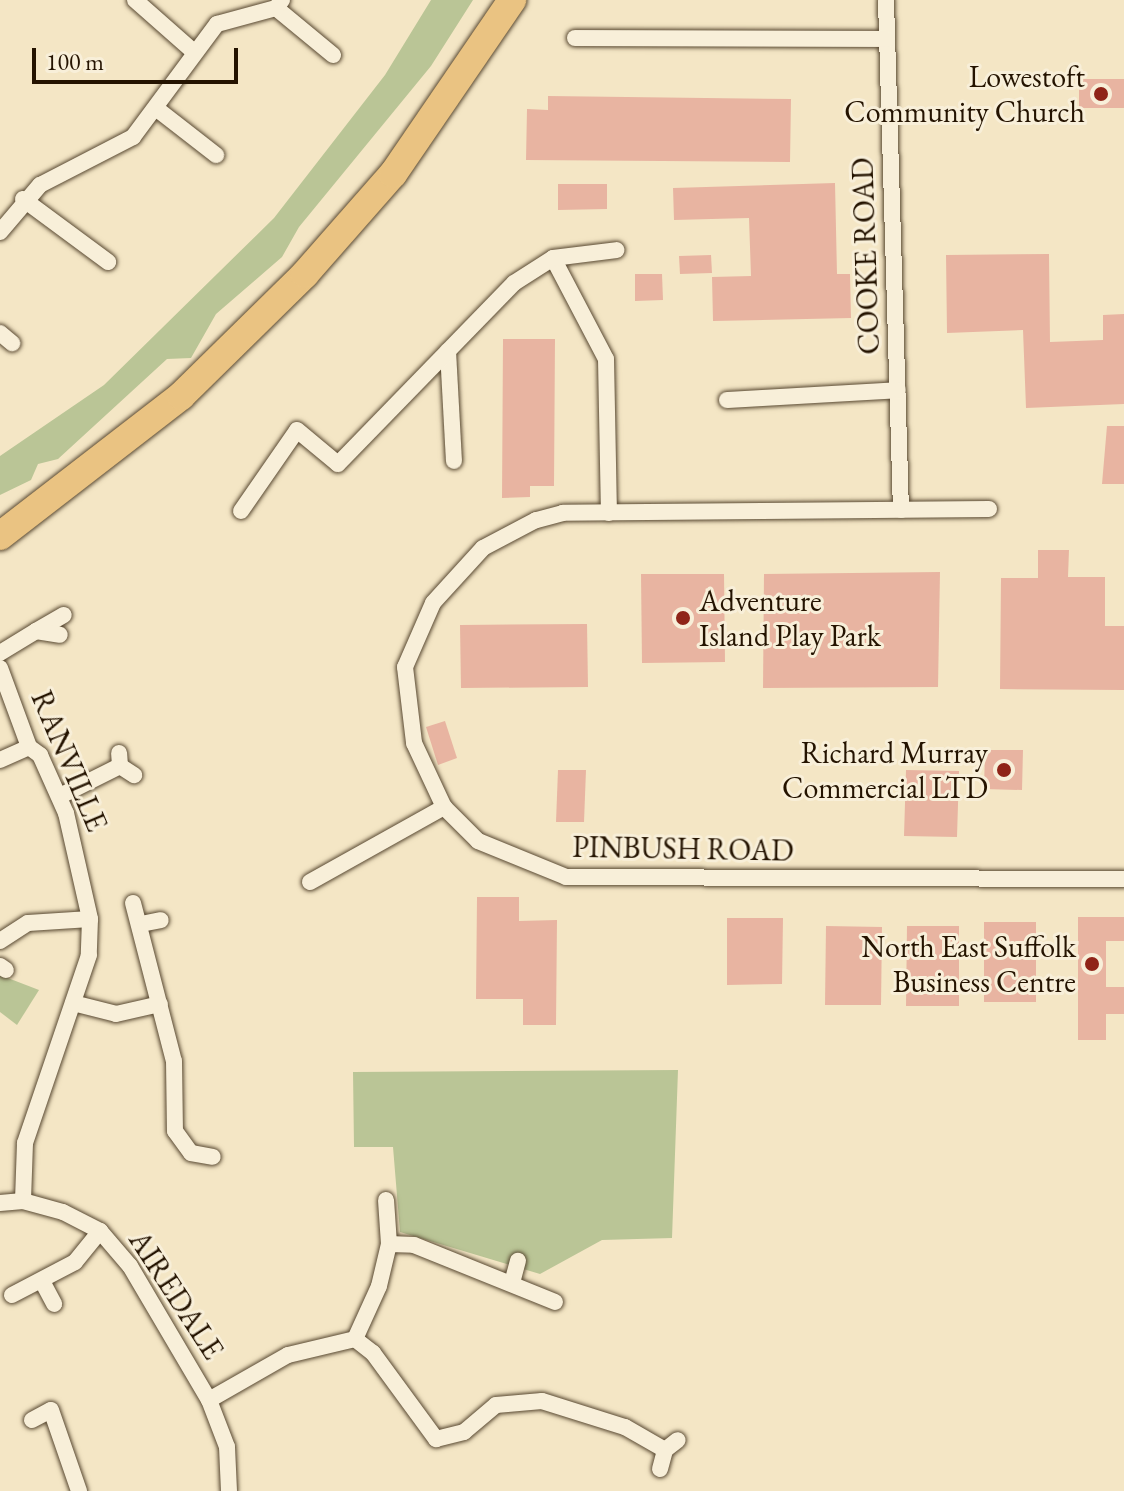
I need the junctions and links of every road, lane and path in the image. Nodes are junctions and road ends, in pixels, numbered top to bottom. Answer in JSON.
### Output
{"nodes":[{"id":1,"x":135,"y":0,"type":"edge"},
{"id":2,"x":512,"y":0,"type":"edge"},
{"id":3,"x":886,"y":0,"type":"edge"},
{"id":4,"x":279,"y":4,"type":"edge"},
{"id":5,"x":575,"y":38,"type":"dead end"},
{"id":6,"x":887,"y":39,"type":"junction"},
{"id":7,"x":194,"y":52,"type":"junction"},
{"id":8,"x":333,"y":55,"type":"dead end"},
{"id":9,"x":157,"y":109,"type":"junction"},
{"id":10,"x":216,"y":155,"type":"dead end"},
{"id":11,"x":23,"y":199,"type":"junction"},
{"id":12,"x":0,"y":232,"type":"edge"},
{"id":13,"x":617,"y":250,"type":"dead end"},
{"id":14,"x":553,"y":258,"type":"junction"},
{"id":15,"x":98,"y":277,"type":"dead end"},
{"id":16,"x":448,"y":351,"type":"junction"},
{"id":17,"x":898,"y":390,"type":"junction"},
{"id":18,"x":727,"y":400,"type":"dead end"},
{"id":19,"x":454,"y":461,"type":"dead end"},
{"id":20,"x":989,"y":509,"type":"dead end"},
{"id":21,"x":901,"y":510,"type":"junction"},
{"id":22,"x":241,"y":511,"type":"dead end"},
{"id":23,"x":609,"y":513,"type":"junction"},
{"id":24,"x":0,"y":536,"type":"edge"},
{"id":25,"x":64,"y":615,"type":"dead end"},
{"id":26,"x":36,"y":631,"type":"junction"},
{"id":27,"x":60,"y":635,"type":"dead end"},
{"id":28,"x":0,"y":653,"type":"edge"},
{"id":29,"x":0,"y":668,"type":"edge"},
{"id":30,"x":29,"y":747,"type":"junction"},
{"id":31,"x":0,"y":760,"type":"edge"},
{"id":32,"x":124,"y":765,"type":"dead end"},
{"id":33,"x":60,"y":796,"type":"junction"},
{"id":34,"x":444,"y":807,"type":"junction"},
{"id":35,"x":1124,"y":879,"type":"edge"},
{"id":36,"x":310,"y":882,"type":"dead end"},
{"id":37,"x":133,"y":903,"type":"dead end"},
{"id":38,"x":90,"y":919,"type":"junction"},
{"id":39,"x":161,"y":920,"type":"dead end"},
{"id":40,"x":141,"y":924,"type":"junction"},
{"id":41,"x":0,"y":941,"type":"edge"},
{"id":42,"x":73,"y":1003,"type":"junction"},
{"id":43,"x":160,"y":1004,"type":"junction"},
{"id":44,"x":213,"y":1157,"type":"dead end"},
{"id":45,"x":386,"y":1200,"type":"dead end"},
{"id":46,"x":23,"y":1201,"type":"junction"},
{"id":47,"x":0,"y":1203,"type":"edge"},
{"id":48,"x":100,"y":1231,"type":"junction"},
{"id":49,"x":389,"y":1244,"type":"junction"},
{"id":50,"x":518,"y":1261,"type":"dead end"},
{"id":51,"x":42,"y":1281,"type":"junction"},
{"id":52,"x":512,"y":1283,"type":"junction"},
{"id":53,"x":12,"y":1295,"type":"dead end"},
{"id":54,"x":555,"y":1302,"type":"dead end"},
{"id":55,"x":54,"y":1304,"type":"dead end"},
{"id":56,"x":355,"y":1339,"type":"junction"},
{"id":57,"x":209,"y":1400,"type":"junction"},
{"id":58,"x":32,"y":1420,"type":"dead end"},
{"id":59,"x":660,"y":1469,"type":"dead end"},
{"id":60,"x":79,"y":1491,"type":"edge"},
{"id":61,"x":229,"y":1491,"type":"edge"}],
"edges":[{"from":1,"to":7,"type":"street"},
{"from":2,"to":24,"type":"highway"},
{"from":3,"to":6,"type":"street","name":"COOKE ROAD"},
{"from":4,"to":7,"type":"street"},
{"from":4,"to":8,"type":"street"},
{"from":5,"to":6,"type":"street"},
{"from":6,"to":17,"type":"street","name":"COOKE ROAD"},
{"from":7,"to":9,"type":"street"},
{"from":9,"to":10,"type":"street"},
{"from":9,"to":11,"type":"street"},
{"from":11,"to":12,"type":"street"},
{"from":11,"to":15,"type":"street"},
{"from":13,"to":14,"type":"street"},
{"from":14,"to":16,"type":"street"},
{"from":14,"to":23,"type":"street"},
{"from":16,"to":19,"type":"street"},
{"from":16,"to":22,"type":"street"},
{"from":17,"to":18,"type":"street"},
{"from":17,"to":21,"type":"street","name":"COOKE ROAD"},
{"from":20,"to":21,"type":"street","name":"PINBUSH ROAD"},
{"from":21,"to":23,"type":"street","name":"PINBUSH ROAD"},
{"from":23,"to":34,"type":"street","name":"PINBUSH ROAD"},
{"from":25,"to":26,"type":"street"},
{"from":26,"to":27,"type":"street"},
{"from":26,"to":28,"type":"street"},
{"from":29,"to":30,"type":"street","name":"RANVILLE"},
{"from":30,"to":31,"type":"street"},
{"from":30,"to":33,"type":"street","name":"RANVILLE"},
{"from":32,"to":33,"type":"street"},
{"from":33,"to":38,"type":"street","name":"RANVILLE"},
{"from":34,"to":35,"type":"street","name":"PINBUSH ROAD"},
{"from":34,"to":36,"type":"street"},
{"from":37,"to":40,"type":"street"},
{"from":38,"to":41,"type":"street"},
{"from":38,"to":42,"type":"street","name":"RANVILLE"},
{"from":39,"to":40,"type":"street"},
{"from":40,"to":43,"type":"street"},
{"from":42,"to":43,"type":"street"},
{"from":42,"to":46,"type":"street","name":"RANVILLE"},
{"from":43,"to":44,"type":"street"},
{"from":45,"to":49,"type":"street"},
{"from":46,"to":47,"type":"street","name":"AIREDALE"},
{"from":46,"to":48,"type":"street","name":"AIREDALE"},
{"from":48,"to":51,"type":"street"},
{"from":48,"to":57,"type":"street","name":"AIREDALE"},
{"from":49,"to":52,"type":"street"},
{"from":49,"to":56,"type":"street"},
{"from":50,"to":52,"type":"street"},
{"from":51,"to":53,"type":"street"},
{"from":51,"to":55,"type":"street"},
{"from":52,"to":54,"type":"street"},
{"from":56,"to":57,"type":"street"},
{"from":56,"to":59,"type":"street"},
{"from":57,"to":61,"type":"street","name":"AIREDALE"},
{"from":58,"to":60,"type":"street"}]}
